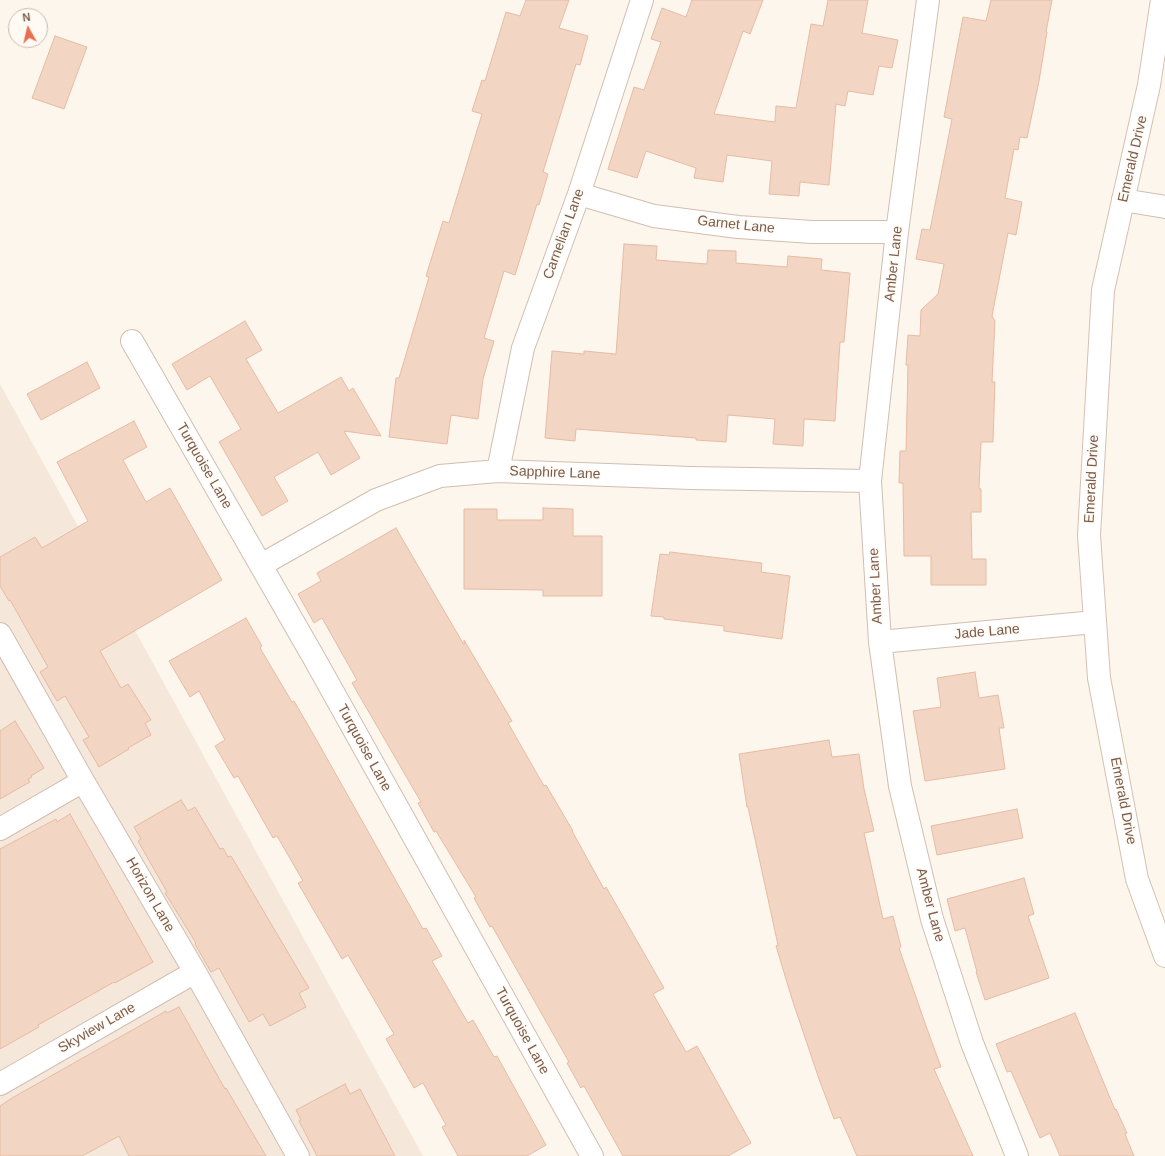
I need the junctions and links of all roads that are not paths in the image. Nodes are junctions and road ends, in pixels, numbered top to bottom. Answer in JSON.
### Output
{"nodes":[{"id":1,"x":642,"y":0,"type":"edge"},
{"id":2,"x":928,"y":0,"type":"edge"},
{"id":3,"x":1162,"y":0,"type":"edge"},
{"id":4,"x":579,"y":194,"type":"junction"},
{"id":5,"x":1123,"y":200,"type":"junction"},
{"id":6,"x":1165,"y":207,"type":"edge"},
{"id":7,"x":897,"y":232,"type":"junction"},
{"id":8,"x":132,"y":342,"type":"dead end"},
{"id":9,"x":498,"y":471,"type":"junction"},
{"id":10,"x":870,"y":481,"type":"junction"},
{"id":11,"x":261,"y":565,"type":"junction"},
{"id":12,"x":1095,"y":622,"type":"junction"},
{"id":13,"x":0,"y":634,"type":"edge"},
{"id":14,"x":880,"y":642,"type":"junction"},
{"id":15,"x":83,"y":781,"type":"junction"},
{"id":16,"x":0,"y":829,"type":"edge"},
{"id":17,"x":1165,"y":956,"type":"edge"},
{"id":18,"x":195,"y":972,"type":"junction"},
{"id":19,"x":0,"y":1084,"type":"edge"},
{"id":20,"x":298,"y":1156,"type":"edge"},
{"id":21,"x":592,"y":1156,"type":"edge"},
{"id":22,"x":1017,"y":1156,"type":"edge"}],
"edges":[{"from":1,"to":4,"type":"street","name":"Carnelian Lane"},
{"from":2,"to":7,"type":"street","name":"Amber Lane"},
{"from":3,"to":5,"type":"street","name":"Emerald Drive"},
{"from":4,"to":7,"type":"street","name":"Garnet Lane"},
{"from":4,"to":9,"type":"street","name":"Carnelian Lane"},
{"from":5,"to":6,"type":"street"},
{"from":5,"to":12,"type":"street","name":"Emerald Drive"},
{"from":7,"to":10,"type":"street","name":"Amber Lane"},
{"from":8,"to":11,"type":"street","name":"Turquoise Lane"},
{"from":9,"to":10,"type":"street","name":"Sapphire Lane"},
{"from":9,"to":11,"type":"street","name":"Sapphire Lane"},
{"from":10,"to":14,"type":"street","name":"Amber Lane"},
{"from":11,"to":21,"type":"street","name":"Turquoise Lane"},
{"from":12,"to":14,"type":"street","name":"Jade Lane"},
{"from":12,"to":17,"type":"street","name":"Emerald Drive"},
{"from":13,"to":15,"type":"street","name":"Horizon Lane"},
{"from":14,"to":22,"type":"street","name":"Amber Lane"},
{"from":15,"to":16,"type":"street"},
{"from":15,"to":18,"type":"street","name":"Horizon Lane"},
{"from":18,"to":19,"type":"street","name":"Skyview Lane"},
{"from":18,"to":20,"type":"street","name":"Horizon Lane"}]}
